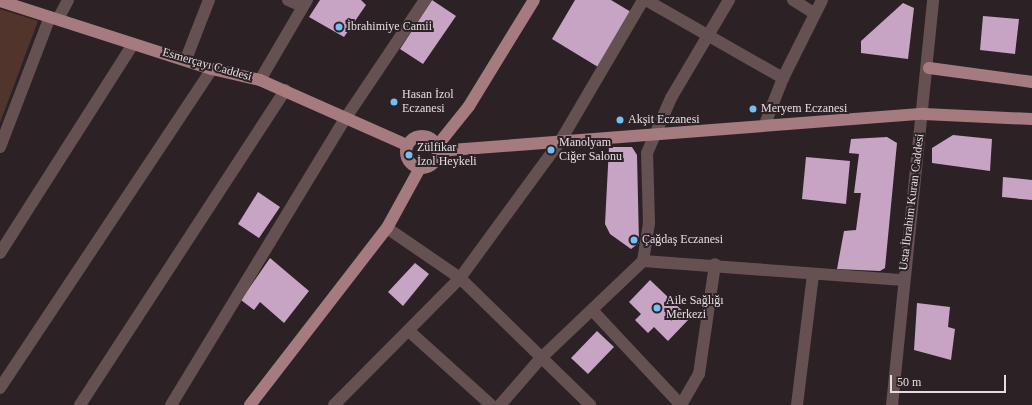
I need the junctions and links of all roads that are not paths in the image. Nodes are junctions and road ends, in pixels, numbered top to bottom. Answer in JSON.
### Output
{"nodes":[{"id":1,"x":68,"y":0,"type":"edge"},
{"id":2,"x":209,"y":0,"type":"edge"},
{"id":3,"x":288,"y":0,"type":"edge"},
{"id":4,"x":425,"y":0,"type":"edge"},
{"id":5,"x":534,"y":0,"type":"edge"},
{"id":6,"x":643,"y":0,"type":"edge"},
{"id":7,"x":646,"y":0,"type":"edge"},
{"id":8,"x":730,"y":0,"type":"edge"},
{"id":9,"x":792,"y":0,"type":"edge"},
{"id":10,"x":822,"y":0,"type":"edge"},
{"id":11,"x":933,"y":0,"type":"edge"},
{"id":12,"x":0,"y":1,"type":"edge"},
{"id":13,"x":15,"y":3,"type":"edge"},
{"id":14,"x":305,"y":3,"type":"edge"},
{"id":15,"x":814,"y":13,"type":"junction"},
{"id":16,"x":54,"y":18,"type":"junction"},
{"id":17,"x":708,"y":33,"type":"junction"},
{"id":18,"x":133,"y":44,"type":"junction"},
{"id":19,"x":186,"y":59,"type":"junction"},
{"id":20,"x":929,"y":68,"type":"junction"},
{"id":21,"x":212,"y":69,"type":"junction"},
{"id":22,"x":783,"y":78,"type":"junction"},
{"id":23,"x":260,"y":80,"type":"junction"},
{"id":24,"x":1032,"y":82,"type":"edge"},
{"id":25,"x":285,"y":90,"type":"junction"},
{"id":26,"x":924,"y":114,"type":"junction"},
{"id":27,"x":347,"y":116,"type":"junction"},
{"id":28,"x":1032,"y":119,"type":"edge"},
{"id":29,"x":765,"y":124,"type":"junction"},
{"id":30,"x":654,"y":132,"type":"junction"},
{"id":31,"x":561,"y":140,"type":"junction"},
{"id":32,"x":407,"y":145,"type":"junction"},
{"id":33,"x":0,"y":147,"type":"edge"},
{"id":34,"x":437,"y":149,"type":"junction"},
{"id":35,"x":420,"y":168,"type":"junction"},
{"id":36,"x":387,"y":228,"type":"junction"},
{"id":37,"x":0,"y":253,"type":"edge"},
{"id":38,"x":643,"y":261,"type":"junction"},
{"id":39,"x":715,"y":264,"type":"junction"},
{"id":40,"x":813,"y":274,"type":"junction"},
{"id":41,"x":460,"y":278,"type":"junction"},
{"id":42,"x":903,"y":280,"type":"junction"},
{"id":43,"x":592,"y":310,"type":"junction"},
{"id":44,"x":410,"y":332,"type":"junction"},
{"id":45,"x":540,"y":359,"type":"junction"},
{"id":46,"x":0,"y":388,"type":"edge"},
{"id":47,"x":80,"y":405,"type":"edge"},
{"id":48,"x":171,"y":405,"type":"edge"},
{"id":49,"x":250,"y":405,"type":"edge"},
{"id":50,"x":334,"y":405,"type":"edge"},
{"id":51,"x":491,"y":405,"type":"edge"},
{"id":52,"x":500,"y":405,"type":"edge"},
{"id":53,"x":590,"y":405,"type":"edge"},
{"id":54,"x":681,"y":405,"type":"edge"},
{"id":55,"x":798,"y":405,"type":"edge"},
{"id":56,"x":892,"y":405,"type":"edge"}],
"edges":[{"from":1,"to":16,"type":"street"},
{"from":2,"to":19,"type":"street"},
{"from":3,"to":14,"type":"street"},
{"from":4,"to":27,"type":"street"},
{"from":5,"to":34,"type":"main road"},
{"from":6,"to":31,"type":"street"},
{"from":7,"to":17,"type":"street"},
{"from":8,"to":17,"type":"street"},
{"from":9,"to":15,"type":"street"},
{"from":10,"to":15,"type":"street"},
{"from":11,"to":20,"type":"street","name":"Usta İbrahim Kuran Caddesi"},
{"from":12,"to":13,"type":"main road","name":"Esmerçayı Caddesi"},
{"from":13,"to":16,"type":"main road","name":"Esmerçayı Caddesi"},
{"from":14,"to":23,"type":"street"},
{"from":15,"to":22,"type":"street"},
{"from":16,"to":18,"type":"main road","name":"Esmerçayı Caddesi"},
{"from":16,"to":33,"type":"street"},
{"from":17,"to":22,"type":"street"},
{"from":17,"to":30,"type":"street"},
{"from":18,"to":19,"type":"main road","name":"Esmerçayı Caddesi"},
{"from":18,"to":37,"type":"street"},
{"from":19,"to":21,"type":"main road","name":"Esmerçayı Caddesi"},
{"from":20,"to":24,"type":"main road"},
{"from":20,"to":26,"type":"street","name":"Usta İbrahim Kuran Caddesi"},
{"from":21,"to":23,"type":"main road","name":"Esmerçayı Caddesi"},
{"from":21,"to":46,"type":"street"},
{"from":22,"to":29,"type":"street"},
{"from":23,"to":25,"type":"main road","name":"Esmerçayı Caddesi"},
{"from":25,"to":27,"type":"main road","name":"Esmerçayı Caddesi"},
{"from":25,"to":47,"type":"street"},
{"from":26,"to":28,"type":"main road"},
{"from":26,"to":29,"type":"main road"},
{"from":26,"to":42,"type":"street","name":"Usta İbrahim Kuran Caddesi"},
{"from":27,"to":32,"type":"main road","name":"Esmerçayı Caddesi"},
{"from":27,"to":48,"type":"street"},
{"from":29,"to":30,"type":"main road"},
{"from":30,"to":31,"type":"main road"},
{"from":30,"to":38,"type":"street"},
{"from":31,"to":34,"type":"main road"},
{"from":31,"to":41,"type":"street"},
{"from":32,"to":34,"type":"main road"},
{"from":32,"to":35,"type":"main road"},
{"from":34,"to":35,"type":"main road"},
{"from":35,"to":36,"type":"main road"},
{"from":36,"to":41,"type":"street"},
{"from":36,"to":49,"type":"main road"},
{"from":38,"to":39,"type":"street"},
{"from":38,"to":43,"type":"street"},
{"from":39,"to":40,"type":"street"},
{"from":39,"to":54,"type":"street"},
{"from":40,"to":42,"type":"street"},
{"from":40,"to":55,"type":"street"},
{"from":41,"to":44,"type":"street"},
{"from":41,"to":45,"type":"street"},
{"from":42,"to":56,"type":"street","name":"Usta İbrahim Kuran Caddesi"},
{"from":43,"to":45,"type":"street"},
{"from":43,"to":54,"type":"street"},
{"from":44,"to":50,"type":"street"},
{"from":44,"to":51,"type":"street"},
{"from":45,"to":52,"type":"street"},
{"from":45,"to":53,"type":"street"}]}
